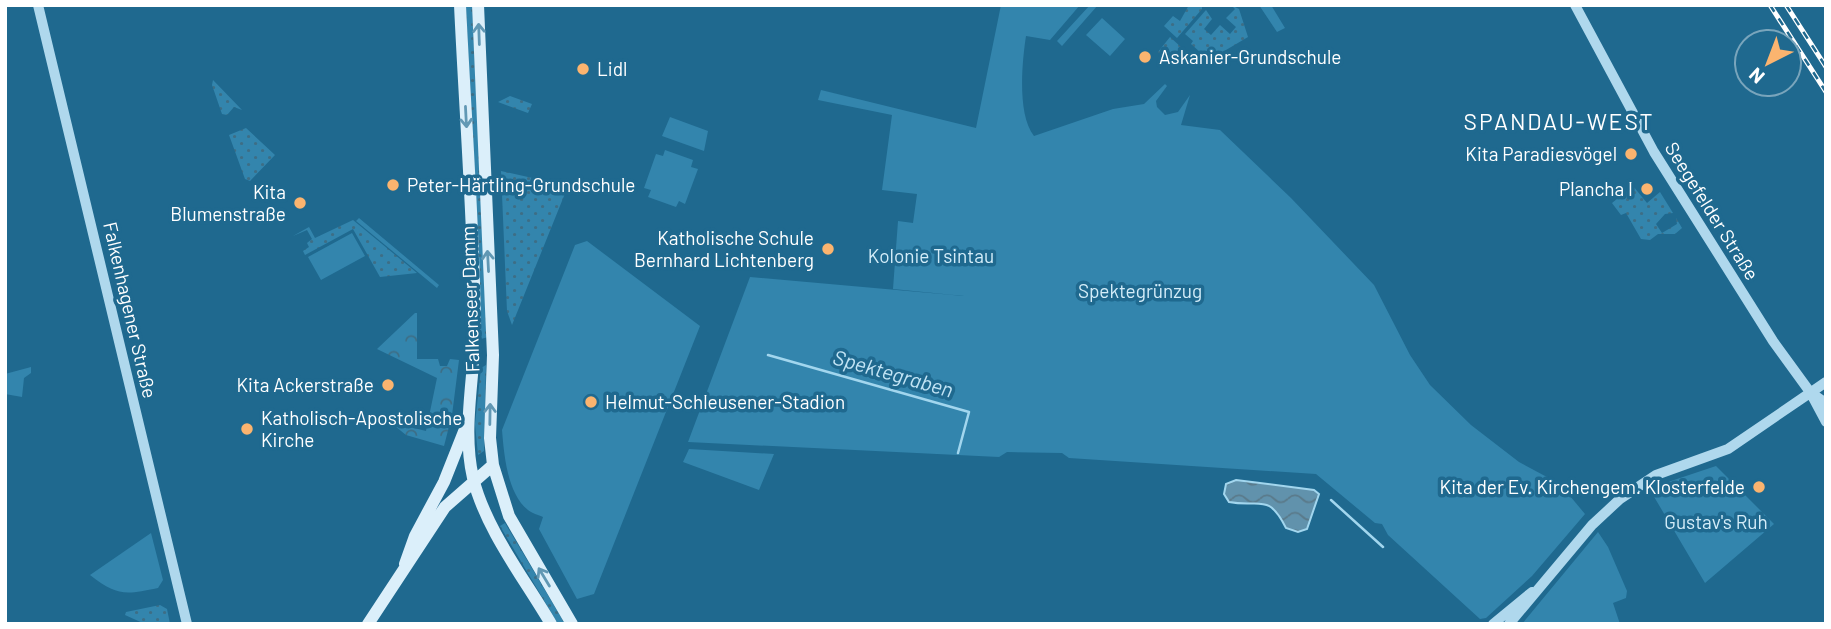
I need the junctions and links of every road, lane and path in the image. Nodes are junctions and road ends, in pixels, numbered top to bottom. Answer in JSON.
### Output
{"nodes":[{"id":1,"x":38,"y":5,"type":"edge"},
{"id":2,"x":460,"y":5,"type":"edge"},
{"id":3,"x":478,"y":5,"type":"edge"},
{"id":4,"x":1574,"y":5,"type":"edge"},
{"id":5,"x":492,"y":355,"type":"junction"},
{"id":6,"x":475,"y":357,"type":"junction"},
{"id":7,"x":1826,"y":382,"type":"edge"},
{"id":8,"x":1810,"y":392,"type":"junction"},
{"id":9,"x":1826,"y":403,"type":"edge"},
{"id":10,"x":1826,"y":422,"type":"edge"},
{"id":11,"x":467,"y":424,"type":"junction"},
{"id":12,"x":471,"y":465,"type":"junction"},
{"id":13,"x":493,"y":465,"type":"junction"},
{"id":14,"x":474,"y":481,"type":"junction"},
{"id":15,"x":444,"y":482,"type":"junction"},
{"id":16,"x":502,"y":499,"type":"junction"},
{"id":17,"x":483,"y":506,"type":"junction"},
{"id":18,"x":403,"y":571,"type":"junction"},
{"id":19,"x":1539,"y":586,"type":"junction"},
{"id":20,"x":187,"y":624,"type":"edge"},
{"id":21,"x":368,"y":624,"type":"edge"},
{"id":22,"x":551,"y":624,"type":"edge"},
{"id":23,"x":572,"y":624,"type":"edge"},
{"id":24,"x":1493,"y":624,"type":"edge"},
{"id":25,"x":1509,"y":624,"type":"edge"}],
"edges":[{"from":1,"to":20,"type":"street","name":"Falkenhagener Straße"},
{"from":2,"to":6,"type":"main road","name":"Falkenseer Damm","one_way":true},
{"from":5,"to":3,"type":"main road","name":"Falkenseer Damm","one_way":true},
{"from":4,"to":8,"type":"street","name":"Seegefelder Straße"},
{"from":5,"to":6,"type":"main road"},
{"from":13,"to":5,"type":"main road","name":"Falkenseer Damm","one_way":true},
{"from":6,"to":11,"type":"main road","name":"Falkenseer Damm"},
{"from":7,"to":8,"type":"street"},
{"from":8,"to":9,"type":"street","name":"Seegefelder Straße"},
{"from":8,"to":10,"type":"street","name":"Seegefelder Straße"},
{"from":8,"to":19,"type":"street"},
{"from":11,"to":12,"type":"main road"},
{"from":11,"to":15,"type":"main road"},
{"from":12,"to":13,"type":"main road"},
{"from":12,"to":14,"type":"main road"},
{"from":12,"to":15,"type":"main road"},
{"from":13,"to":14,"type":"main road"},
{"from":13,"to":16,"type":"main road","name":"Falkenseer Damm"},
{"from":14,"to":17,"type":"main road"},
{"from":14,"to":18,"type":"main road"},
{"from":15,"to":18,"type":"main road"},
{"from":16,"to":17,"type":"main road"},
{"from":23,"to":16,"type":"main road","name":"Falkenseer Damm","one_way":true},
{"from":17,"to":22,"type":"main road"},
{"from":18,"to":21,"type":"main road"},
{"from":19,"to":24,"type":"street"},
{"from":19,"to":25,"type":"street"}]}
